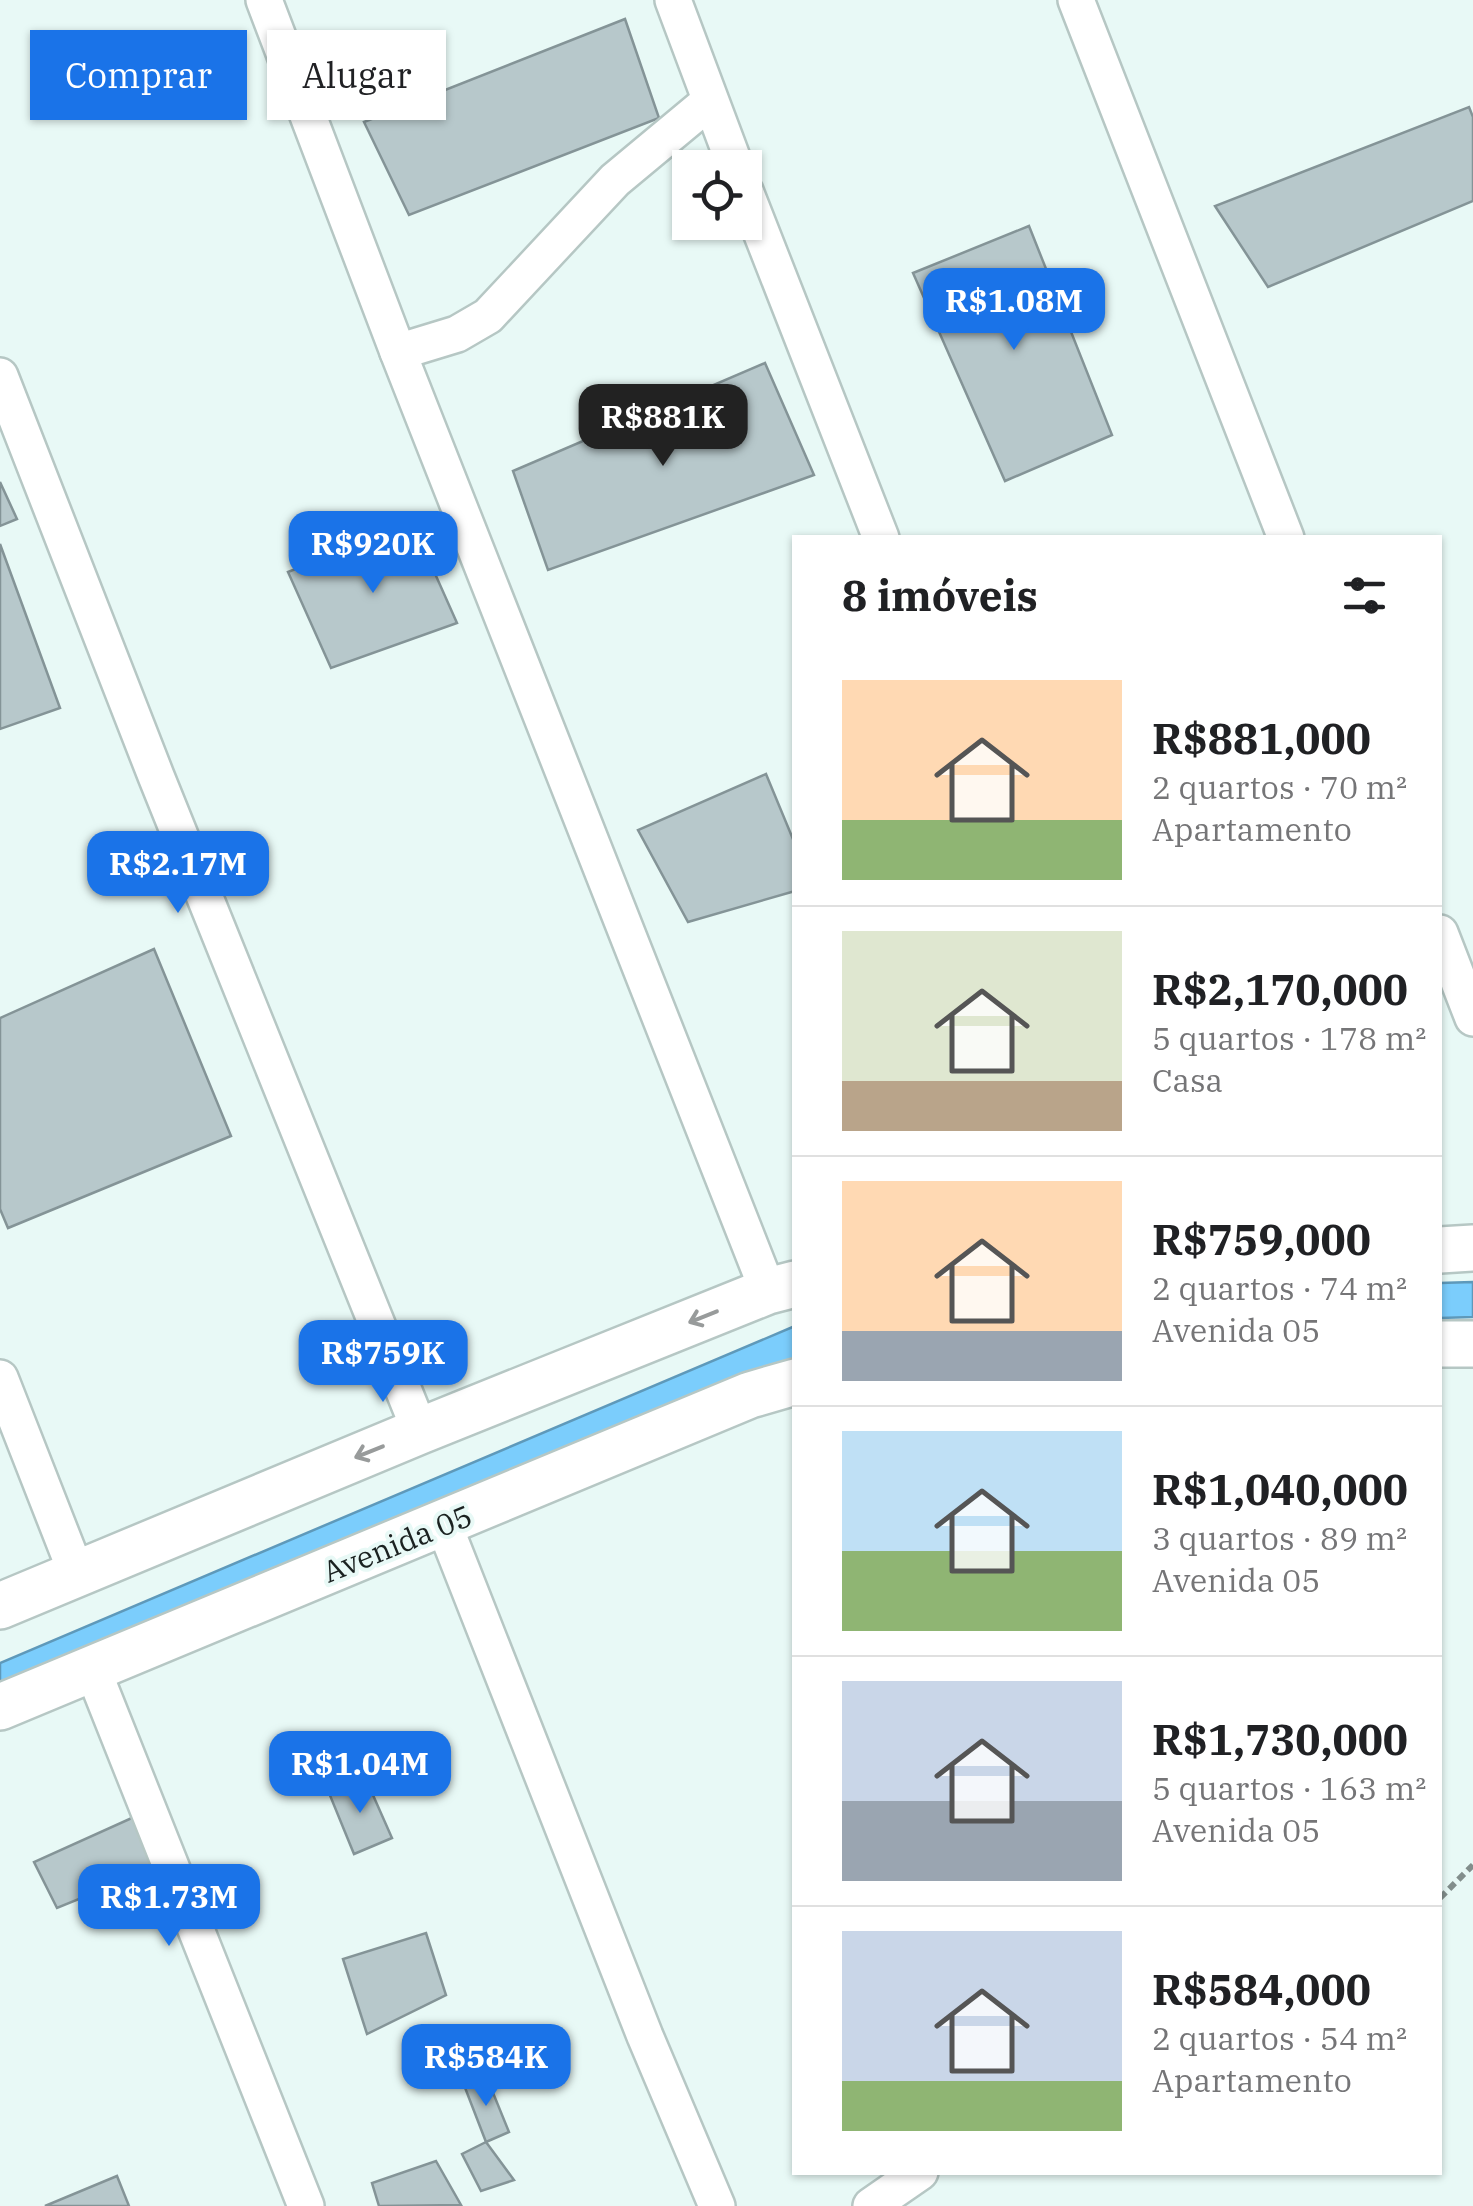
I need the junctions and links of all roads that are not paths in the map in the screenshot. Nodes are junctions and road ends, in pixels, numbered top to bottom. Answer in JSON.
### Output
{"nodes":[{"id":1,"x":264,"y":0,"type":"edge"},
{"id":2,"x":674,"y":0,"type":"edge"},
{"id":3,"x":1076,"y":0,"type":"edge"},
{"id":4,"x":710,"y":101,"type":"junction"},
{"id":5,"x":729,"y":150,"type":"edge"},
{"id":6,"x":762,"y":234,"type":"edge"},
{"id":7,"x":398,"y":352,"type":"junction"},
{"id":8,"x":0,"y":376,"type":"edge"},
{"id":9,"x":880,"y":535,"type":"edge"},
{"id":10,"x":1285,"y":535,"type":"edge"},
{"id":11,"x":1442,"y":938,"type":"edge"},
{"id":12,"x":1473,"y":1018,"type":"edge"},
{"id":13,"x":1473,"y":1248,"type":"edge"},
{"id":14,"x":1442,"y":1250,"type":"edge"},
{"id":15,"x":782,"y":1288,"type":"edge"},
{"id":16,"x":1442,"y":1344,"type":"edge"},
{"id":17,"x":1473,"y":1344,"type":"edge"},
{"id":18,"x":0,"y":1378,"type":"edge"},
{"id":19,"x":792,"y":1383,"type":"edge"},
{"id":20,"x":420,"y":1431,"type":"junction"},
{"id":21,"x":444,"y":1525,"type":"junction"},
{"id":22,"x":76,"y":1572,"type":"junction"},
{"id":23,"x":0,"y":1606,"type":"edge"},
{"id":24,"x":92,"y":1668,"type":"junction"},
{"id":25,"x":0,"y":1707,"type":"edge"},
{"id":26,"x":916,"y":2175,"type":"edge"},
{"id":27,"x":306,"y":2206,"type":"edge"},
{"id":28,"x":717,"y":2206,"type":"edge"},
{"id":29,"x":871,"y":2206,"type":"edge"}],
"edges":[{"from":1,"to":7,"type":"street"},
{"from":2,"to":4,"type":"street"},
{"from":3,"to":10,"type":"street"},
{"from":4,"to":5,"type":"street"},
{"from":4,"to":7,"type":"street"},
{"from":6,"to":9,"type":"street"},
{"from":7,"to":15,"type":"street"},
{"from":8,"to":20,"type":"street"},
{"from":11,"to":12,"type":"street"},
{"from":13,"to":14,"type":"main road"},
{"from":15,"to":20,"type":"main road","one_way":true},
{"from":16,"to":17,"type":"main road"},
{"from":18,"to":22,"type":"street"},
{"from":19,"to":21,"type":"main road","name":"Avenida 05"},
{"from":20,"to":22,"type":"main road","one_way":true},
{"from":21,"to":24,"type":"main road","name":"Avenida 05"},
{"from":21,"to":28,"type":"street"},
{"from":22,"to":23,"type":"main road"},
{"from":24,"to":25,"type":"main road","name":"Avenida 05"},
{"from":24,"to":27,"type":"street"},
{"from":26,"to":29,"type":"street"}]}
